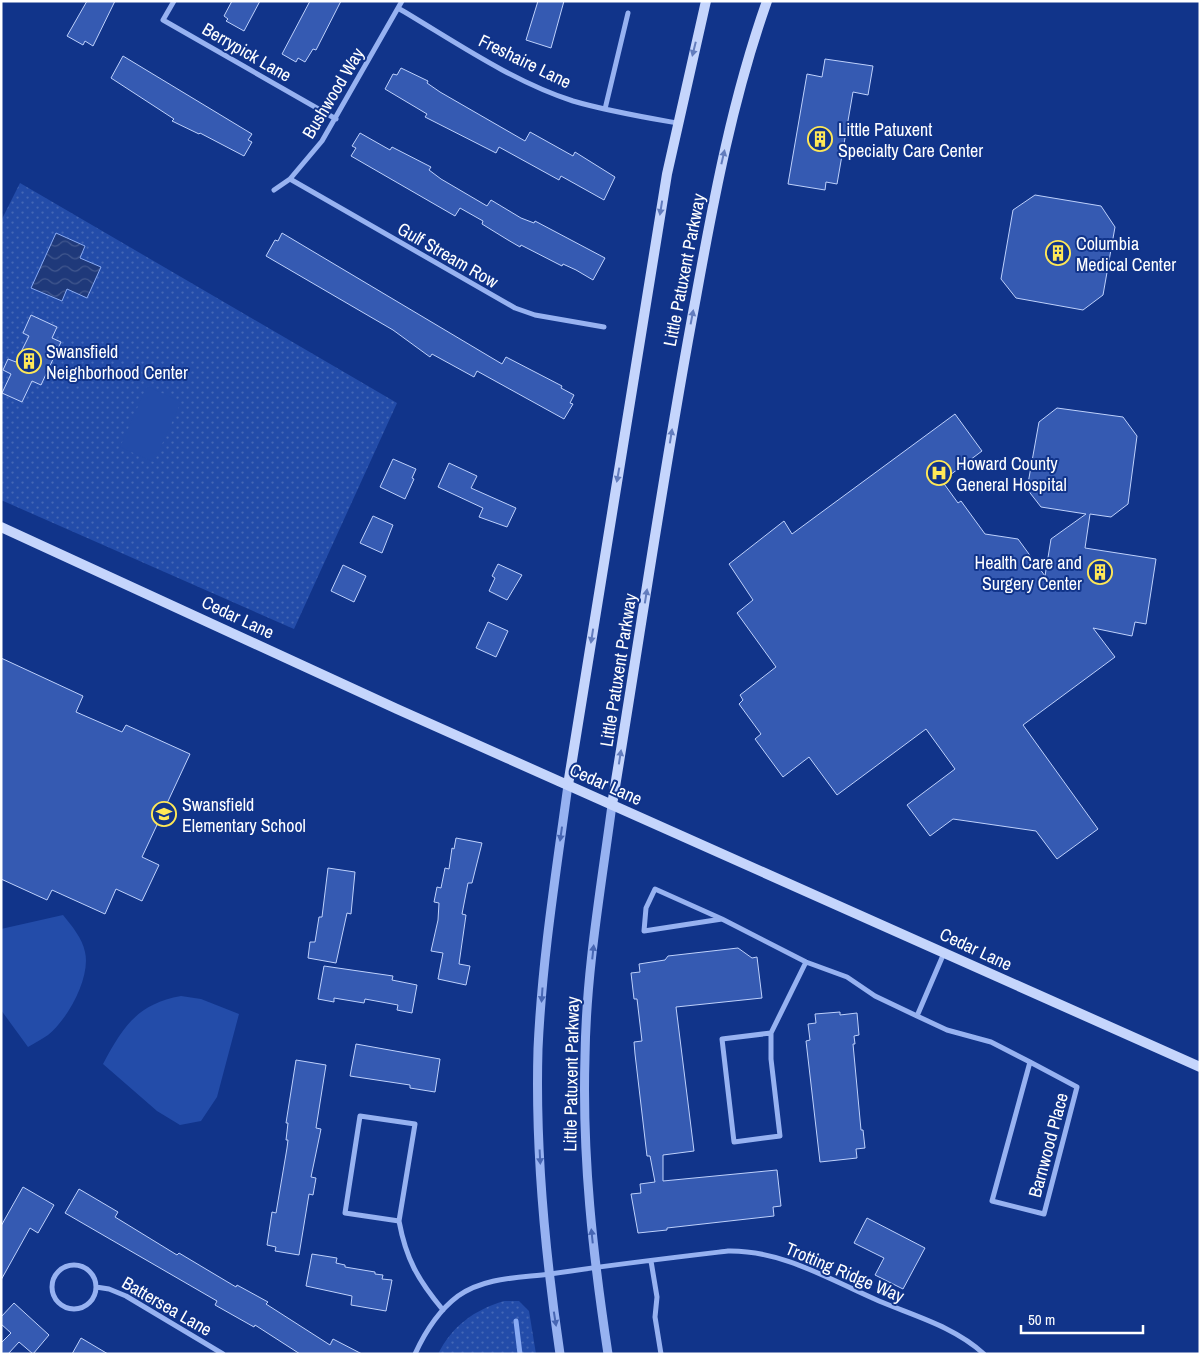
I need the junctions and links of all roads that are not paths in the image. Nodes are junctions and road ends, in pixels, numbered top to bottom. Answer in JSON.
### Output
{"nodes":[{"id":1,"x":174,"y":1,"type":"edge"},
{"id":2,"x":402,"y":1,"type":"edge"},
{"id":3,"x":706,"y":1,"type":"edge"},
{"id":4,"x":767,"y":1,"type":"edge"},
{"id":5,"x":398,"y":8,"type":"junction"},
{"id":6,"x":628,"y":13,"type":"dead end"},
{"id":7,"x":605,"y":109,"type":"junction"},
{"id":8,"x":336,"y":119,"type":"junction"},
{"id":9,"x":677,"y":123,"type":"junction"},
{"id":10,"x":290,"y":179,"type":"junction"},
{"id":11,"x":274,"y":190,"type":"dead end"},
{"id":12,"x":604,"y":327,"type":"dead end"},
{"id":13,"x":1,"y":527,"type":"edge"},
{"id":14,"x":568,"y":786,"type":"junction"},
{"id":15,"x":612,"y":805,"type":"junction"},
{"id":16,"x":722,"y":919,"type":"junction"},
{"id":17,"x":944,"y":952,"type":"junction"},
{"id":18,"x":806,"y":962,"type":"junction"},
{"id":19,"x":917,"y":1016,"type":"junction"},
{"id":20,"x":771,"y":1033,"type":"junction"},
{"id":21,"x":1030,"y":1062,"type":"junction"},
{"id":22,"x":1200,"y":1067,"type":"edge"},
{"id":23,"x":400,"y":1221,"type":"junction"},
{"id":24,"x":651,"y":1261,"type":"junction"},
{"id":25,"x":595,"y":1267,"type":"junction"},
{"id":26,"x":548,"y":1274,"type":"junction"},
{"id":27,"x":96,"y":1287,"type":"junction"},
{"id":28,"x":443,"y":1310,"type":"junction"},
{"id":29,"x":223,"y":1354,"type":"edge"},
{"id":30,"x":415,"y":1354,"type":"edge"},
{"id":31,"x":560,"y":1354,"type":"edge"},
{"id":32,"x":608,"y":1354,"type":"edge"},
{"id":33,"x":661,"y":1354,"type":"edge"},
{"id":34,"x":984,"y":1354,"type":"edge"}],
"edges":[{"from":1,"to":8,"type":"street","name":"Berrypick Lane"},
{"from":2,"to":5,"type":"street","name":"Bushwood Way"},
{"from":3,"to":9,"type":"main road","name":"Little Patuxent Parkway","one_way":true},
{"from":15,"to":4,"type":"main road","name":"Little Patuxent Parkway","one_way":true},
{"from":5,"to":7,"type":"street","name":"Freshaire Lane"},
{"from":5,"to":8,"type":"street","name":"Bushwood Way"},
{"from":6,"to":7,"type":"street"},
{"from":7,"to":9,"type":"street","name":"Freshaire Lane"},
{"from":8,"to":10,"type":"street","name":"Bushwood Way"},
{"from":9,"to":14,"type":"main road","name":"Little Patuxent Parkway","one_way":true},
{"from":10,"to":11,"type":"street","name":"Bushwood Way"},
{"from":10,"to":12,"type":"street","name":"Gulf Stream Row"},
{"from":13,"to":14,"type":"main road","name":"Cedar Lane"},
{"from":14,"to":15,"type":"main road","name":"Cedar Lane"},
{"from":14,"to":26,"type":"street","name":"Little Patuxent Parkway","one_way":true},
{"from":15,"to":17,"type":"main road","name":"Cedar Lane"},
{"from":25,"to":15,"type":"street","name":"Little Patuxent Parkway","one_way":true},
{"from":16,"to":16,"type":"street","name":"Barnwood Place"},
{"from":16,"to":18,"type":"street","name":"Barnwood Place"},
{"from":17,"to":19,"type":"street"},
{"from":17,"to":22,"type":"main road","name":"Cedar Lane"},
{"from":18,"to":19,"type":"street","name":"Barnwood Place"},
{"from":18,"to":20,"type":"street"},
{"from":19,"to":21,"type":"street","name":"Barnwood Place"},
{"from":20,"to":20,"type":"street"},
{"from":21,"to":21,"type":"street","name":"Barnwood Place"},
{"from":23,"to":23,"type":"street"},
{"from":23,"to":28,"type":"street"},
{"from":24,"to":25,"type":"street","name":"Trotting Ridge Way"},
{"from":24,"to":33,"type":"street"},
{"from":24,"to":34,"type":"street","name":"Trotting Ridge Way"},
{"from":25,"to":26,"type":"street","name":"Trotting Ridge Way"},
{"from":25,"to":32,"type":"street","name":"Little Patuxent Parkway"},
{"from":26,"to":28,"type":"street","name":"Trotting Ridge Way"},
{"from":26,"to":31,"type":"street","name":"Little Patuxent Parkway","one_way":true},
{"from":27,"to":27,"type":"street","name":"Battersea Lane"},
{"from":27,"to":29,"type":"street","name":"Battersea Lane"},
{"from":28,"to":30,"type":"street","name":"Trotting Ridge Way"}]}
